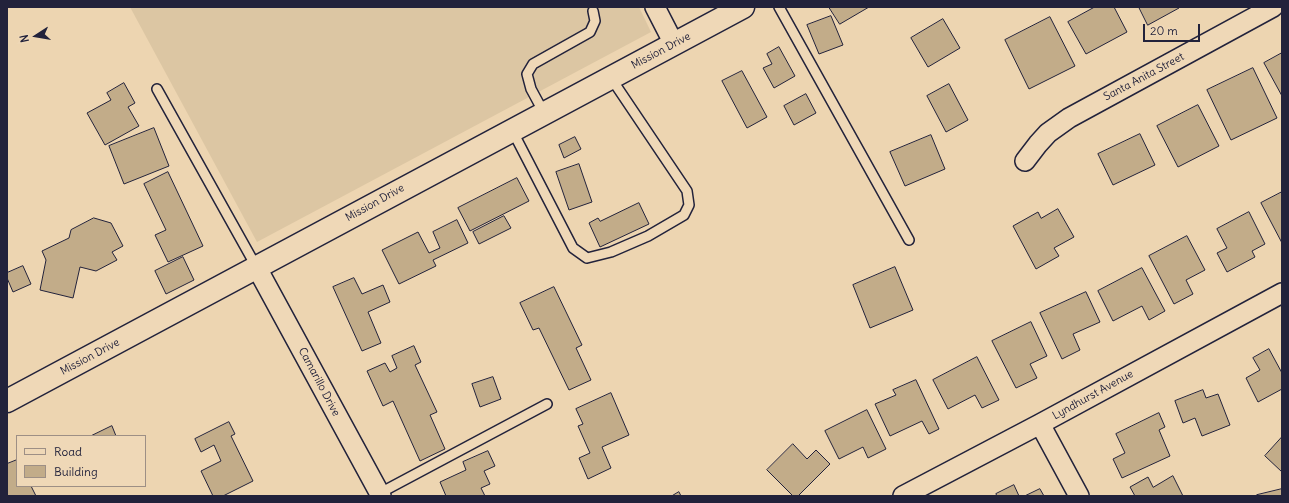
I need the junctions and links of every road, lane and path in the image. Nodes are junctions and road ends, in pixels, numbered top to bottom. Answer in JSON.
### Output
{"nodes":[{"id":1,"x":655,"y":7,"type":"edge"},
{"id":2,"x":743,"y":7,"type":"edge"},
{"id":3,"x":779,"y":7,"type":"edge"},
{"id":4,"x":1273,"y":7,"type":"edge"},
{"id":5,"x":592,"y":10,"type":"dead end"},
{"id":6,"x":674,"y":44,"type":"junction"},
{"id":7,"x":611,"y":78,"type":"junction"},
{"id":8,"x":157,"y":89,"type":"dead end"},
{"id":9,"x":544,"y":113,"type":"junction"},
{"id":10,"x":512,"y":130,"type":"junction"},
{"id":11,"x":1025,"y":161,"type":"dead end"},
{"id":12,"x":909,"y":240,"type":"dead end"},
{"id":13,"x":257,"y":268,"type":"junction"},
{"id":14,"x":1282,"y":293,"type":"edge"},
{"id":15,"x":7,"y":401,"type":"edge"},
{"id":16,"x":547,"y":404,"type":"dead end"},
{"id":17,"x":1040,"y":424,"type":"junction"},
{"id":18,"x":380,"y":494,"type":"edge"},
{"id":19,"x":903,"y":496,"type":"edge"},
{"id":20,"x":1079,"y":496,"type":"edge"}],
"edges":[{"from":1,"to":6,"type":"street"},
{"from":2,"to":6,"type":"street","name":"Mission Drive"},
{"from":3,"to":12,"type":"lane"},
{"from":4,"to":11,"type":"street","name":"Santa Anita Street"},
{"from":5,"to":9,"type":"lane"},
{"from":6,"to":7,"type":"street","name":"Mission Drive"},
{"from":7,"to":9,"type":"street","name":"Mission Drive"},
{"from":7,"to":10,"type":"lane"},
{"from":8,"to":13,"type":"lane"},
{"from":9,"to":10,"type":"street","name":"Mission Drive"},
{"from":10,"to":13,"type":"street","name":"Mission Drive"},
{"from":13,"to":15,"type":"street","name":"Mission Drive"},
{"from":13,"to":18,"type":"street","name":"Camarillo Drive"},
{"from":14,"to":17,"type":"street","name":"Lyndhurst Avenue"},
{"from":16,"to":18,"type":"lane"},
{"from":17,"to":19,"type":"street","name":"Lyndhurst Avenue"},
{"from":17,"to":20,"type":"street"}]}
